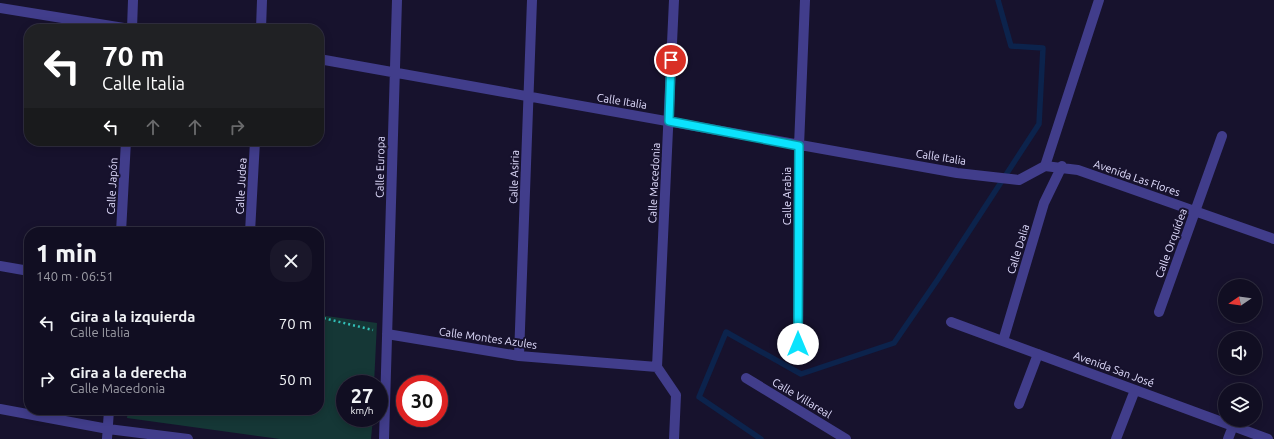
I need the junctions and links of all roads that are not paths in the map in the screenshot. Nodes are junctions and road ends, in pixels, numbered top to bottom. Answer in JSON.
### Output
{"nodes":[{"id":1,"x":133,"y":0,"type":"edge"},
{"id":2,"x":262,"y":0,"type":"edge"},
{"id":3,"x":397,"y":0,"type":"edge"},
{"id":4,"x":532,"y":0,"type":"edge"},
{"id":5,"x":674,"y":0,"type":"edge"},
{"id":6,"x":805,"y":0,"type":"edge"},
{"id":7,"x":1099,"y":0,"type":"edge"},
{"id":8,"x":0,"y":8,"type":"edge"},
{"id":9,"x":100,"y":24,"type":"edge"},
{"id":10,"x":131,"y":24,"type":"edge"},
{"id":11,"x":261,"y":24,"type":"edge"},
{"id":12,"x":324,"y":61,"type":"edge"},
{"id":13,"x":394,"y":71,"type":"junction"},
{"id":14,"x":529,"y":98,"type":"junction"},
{"id":15,"x":669,"y":121,"type":"junction"},
{"id":16,"x":1222,"y":136,"type":"dead end"},
{"id":17,"x":126,"y":146,"type":"edge"},
{"id":18,"x":255,"y":146,"type":"edge"},
{"id":19,"x":799,"y":146,"type":"junction"},
{"id":20,"x":1045,"y":166,"type":"junction"},
{"id":21,"x":1062,"y":166,"type":"junction"},
{"id":22,"x":992,"y":177,"type":"joint"},
{"id":23,"x":1196,"y":210,"type":"junction"},
{"id":24,"x":121,"y":227,"type":"edge"},
{"id":25,"x":250,"y":227,"type":"edge"},
{"id":26,"x":1274,"y":239,"type":"edge"},
{"id":27,"x":0,"y":266,"type":"edge"},
{"id":28,"x":24,"y":270,"type":"edge"},
{"id":29,"x":1159,"y":312,"type":"dead end"},
{"id":30,"x":951,"y":322,"type":"dead end"},
{"id":31,"x":387,"y":334,"type":"junction"},
{"id":32,"x":1003,"y":341,"type":"junction"},
{"id":33,"x":798,"y":344,"type":"dead end"},
{"id":34,"x":1038,"y":354,"type":"junction"},
{"id":35,"x":519,"y":356,"type":"junction"},
{"id":36,"x":657,"y":367,"type":"junction"},
{"id":37,"x":746,"y":378,"type":"dead end"},
{"id":38,"x":1135,"y":390,"type":"junction"},
{"id":39,"x":1019,"y":404,"type":"dead end"},
{"id":40,"x":0,"y":409,"type":"edge"},
{"id":41,"x":24,"y":415,"type":"edge"},
{"id":42,"x":26,"y":415,"type":"edge"},
{"id":43,"x":109,"y":415,"type":"edge"},
{"id":44,"x":1218,"y":420,"type":"edge"},
{"id":45,"x":1233,"y":427,"type":"edge"},
{"id":46,"x":1236,"y":427,"type":"edge"},
{"id":47,"x":107,"y":434,"type":"edge"},
{"id":48,"x":188,"y":439,"type":"edge"},
{"id":49,"x":384,"y":439,"type":"edge"},
{"id":50,"x":674,"y":439,"type":"edge"},
{"id":51,"x":846,"y":439,"type":"edge"},
{"id":52,"x":1116,"y":439,"type":"edge"},
{"id":53,"x":1228,"y":439,"type":"edge"},
{"id":54,"x":1268,"y":439,"type":"edge"}],
"edges":[{"from":1,"to":10,"type":"street"},
{"from":2,"to":11,"type":"street"},
{"from":3,"to":13,"type":"street","name":"Calle Europa"},
{"from":4,"to":14,"type":"street","name":"Calle Asiria"},
{"from":5,"to":15,"type":"street","name":"Calle Macedonia"},
{"from":6,"to":19,"type":"street","name":"Calle Arabia"},
{"from":7,"to":20,"type":"street"},
{"from":8,"to":9,"type":"street"},
{"from":12,"to":13,"type":"street","name":"Calle Italia"},
{"from":13,"to":14,"type":"street","name":"Calle Italia"},
{"from":13,"to":31,"type":"street","name":"Calle Europa"},
{"from":14,"to":15,"type":"street","name":"Calle Italia"},
{"from":14,"to":35,"type":"street","name":"Calle Asiria"},
{"from":15,"to":19,"type":"street","name":"Calle Italia"},
{"from":15,"to":36,"type":"street","name":"Calle Macedonia"},
{"from":16,"to":23,"type":"street","name":"Calle Orquídea"},
{"from":17,"to":24,"type":"street","name":"Calle Japón"},
{"from":18,"to":25,"type":"street","name":"Calle Judea"},
{"from":19,"to":22,"type":"street","name":"Calle Italia"},
{"from":19,"to":33,"type":"street","name":"Calle Arabia"},
{"from":20,"to":21,"type":"street","name":"Avenida Las Flores"},
{"from":20,"to":22,"type":"street","name":"Avenida Las Flores"},
{"from":21,"to":23,"type":"street","name":"Avenida Las Flores"},
{"from":21,"to":32,"type":"street","name":"Calle Dalia"},
{"from":23,"to":26,"type":"street","name":"Avenida Las Flores"},
{"from":23,"to":29,"type":"street","name":"Calle Orquídea"},
{"from":27,"to":28,"type":"street"},
{"from":30,"to":32,"type":"street","name":"Avenida San José"},
{"from":31,"to":35,"type":"street","name":"Calle Montes Azules"},
{"from":31,"to":49,"type":"street","name":"Calle Europa"},
{"from":32,"to":34,"type":"street","name":"Avenida San José"},
{"from":34,"to":38,"type":"street","name":"Avenida San José"},
{"from":34,"to":39,"type":"street"},
{"from":35,"to":36,"type":"street","name":"Calle Montes Azules"},
{"from":36,"to":50,"type":"street"},
{"from":37,"to":51,"type":"street","name":"Calle Villareal"},
{"from":38,"to":44,"type":"street","name":"Avenida San José"},
{"from":38,"to":52,"type":"street"},
{"from":40,"to":41,"type":"street"},
{"from":42,"to":47,"type":"street"},
{"from":43,"to":47,"type":"street"},
{"from":45,"to":53,"type":"street"},
{"from":46,"to":54,"type":"street","name":"Avenida San José"},
{"from":47,"to":48,"type":"street"}]}
